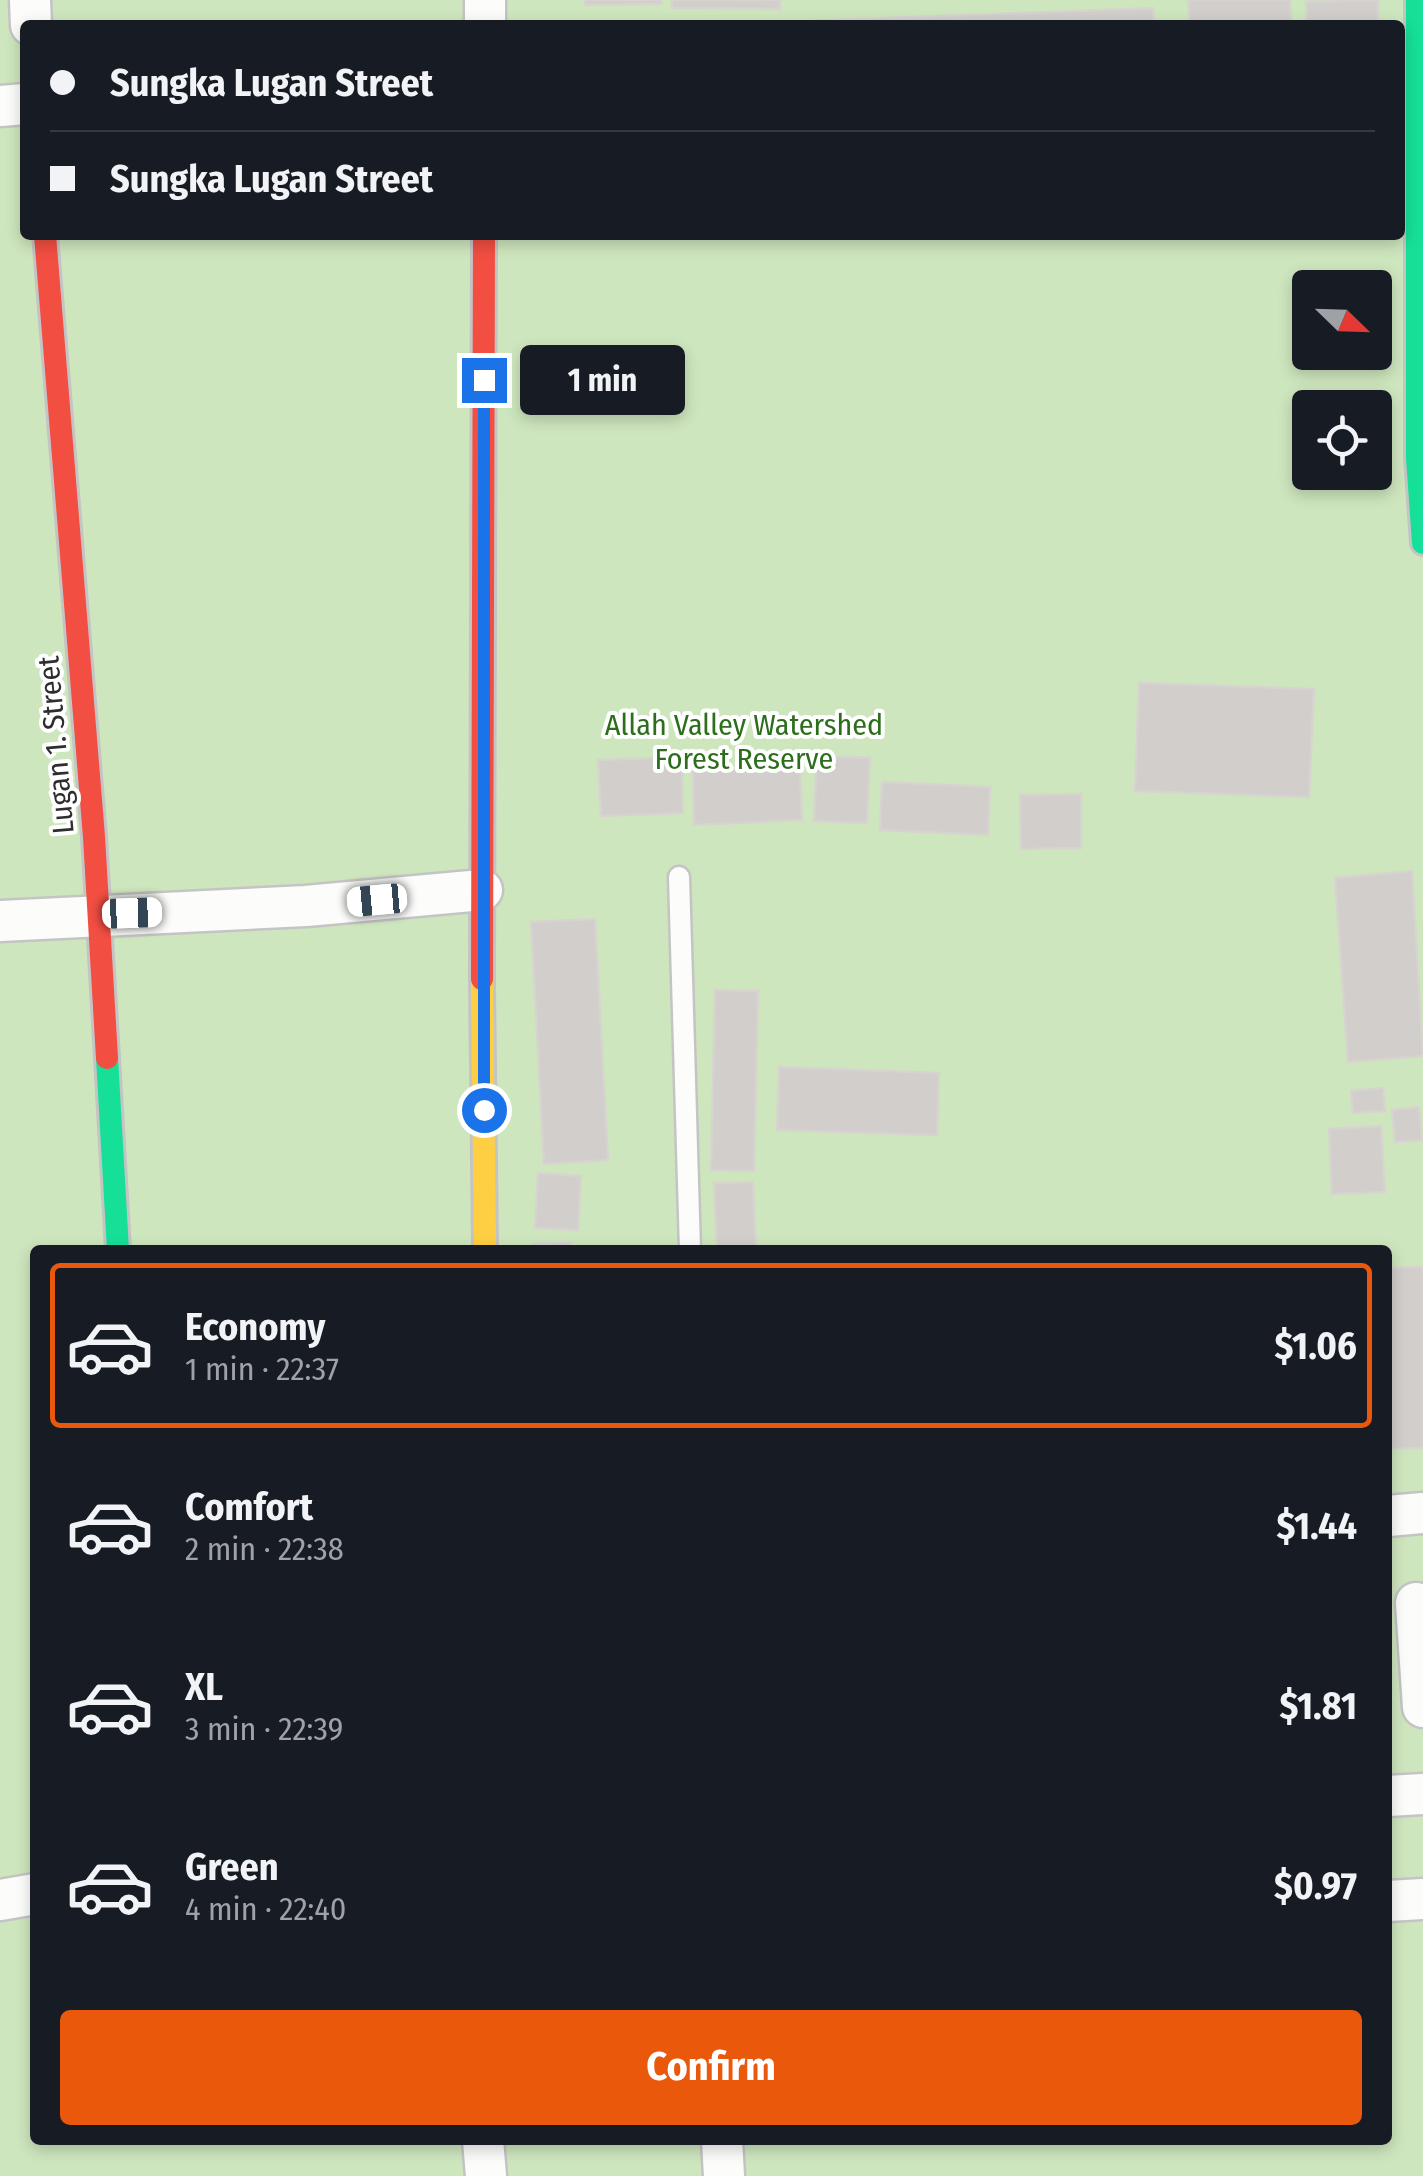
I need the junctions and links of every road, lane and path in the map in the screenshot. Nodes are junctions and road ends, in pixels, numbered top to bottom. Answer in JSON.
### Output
{"nodes":[{"id":1,"x":1417,"y":0,"type":"edge"},
{"id":2,"x":44,"y":240,"type":"edge"},
{"id":3,"x":484,"y":240,"type":"edge"},
{"id":4,"x":1420,"y":458,"type":"edge"},
{"id":5,"x":1423,"y":543,"type":"edge"},
{"id":6,"x":678,"y":877,"type":"dead end"},
{"id":7,"x":482,"y":890,"type":"junction"},
{"id":8,"x":98,"y":914,"type":"junction"},
{"id":9,"x":0,"y":921,"type":"edge"},
{"id":10,"x":118,"y":1245,"type":"edge"},
{"id":11,"x":485,"y":1245,"type":"edge"},
{"id":12,"x":690,"y":1245,"type":"edge"},
{"id":13,"x":1423,"y":1513,"type":"edge"},
{"id":14,"x":1392,"y":1516,"type":"edge"},
{"id":15,"x":1409,"y":1604,"type":"edge"},
{"id":16,"x":1423,"y":1708,"type":"edge"},
{"id":17,"x":1423,"y":1794,"type":"edge"},
{"id":18,"x":1392,"y":1796,"type":"edge"},
{"id":19,"x":30,"y":1895,"type":"edge"},
{"id":20,"x":1423,"y":1898,"type":"edge"},
{"id":21,"x":0,"y":1900,"type":"edge"},
{"id":22,"x":1392,"y":1901,"type":"edge"},
{"id":23,"x":483,"y":2145,"type":"edge"},
{"id":24,"x":722,"y":2145,"type":"edge"},
{"id":25,"x":486,"y":2176,"type":"edge"},
{"id":26,"x":724,"y":2176,"type":"edge"}],
"edges":[{"from":1,"to":4,"type":"street"},
{"from":2,"to":8,"type":"street","name":"Lugan 1. Street"},
{"from":3,"to":7,"type":"street"},
{"from":4,"to":5,"type":"street"},
{"from":6,"to":12,"type":"lane"},
{"from":7,"to":8,"type":"street"},
{"from":7,"to":11,"type":"street"},
{"from":8,"to":9,"type":"street"},
{"from":8,"to":10,"type":"street","name":"Lugan 1. Street"},
{"from":13,"to":14,"type":"street"},
{"from":15,"to":16,"type":"street"},
{"from":17,"to":18,"type":"street"},
{"from":19,"to":21,"type":"street"},
{"from":20,"to":22,"type":"street"},
{"from":23,"to":25,"type":"street"},
{"from":24,"to":26,"type":"street"}]}
